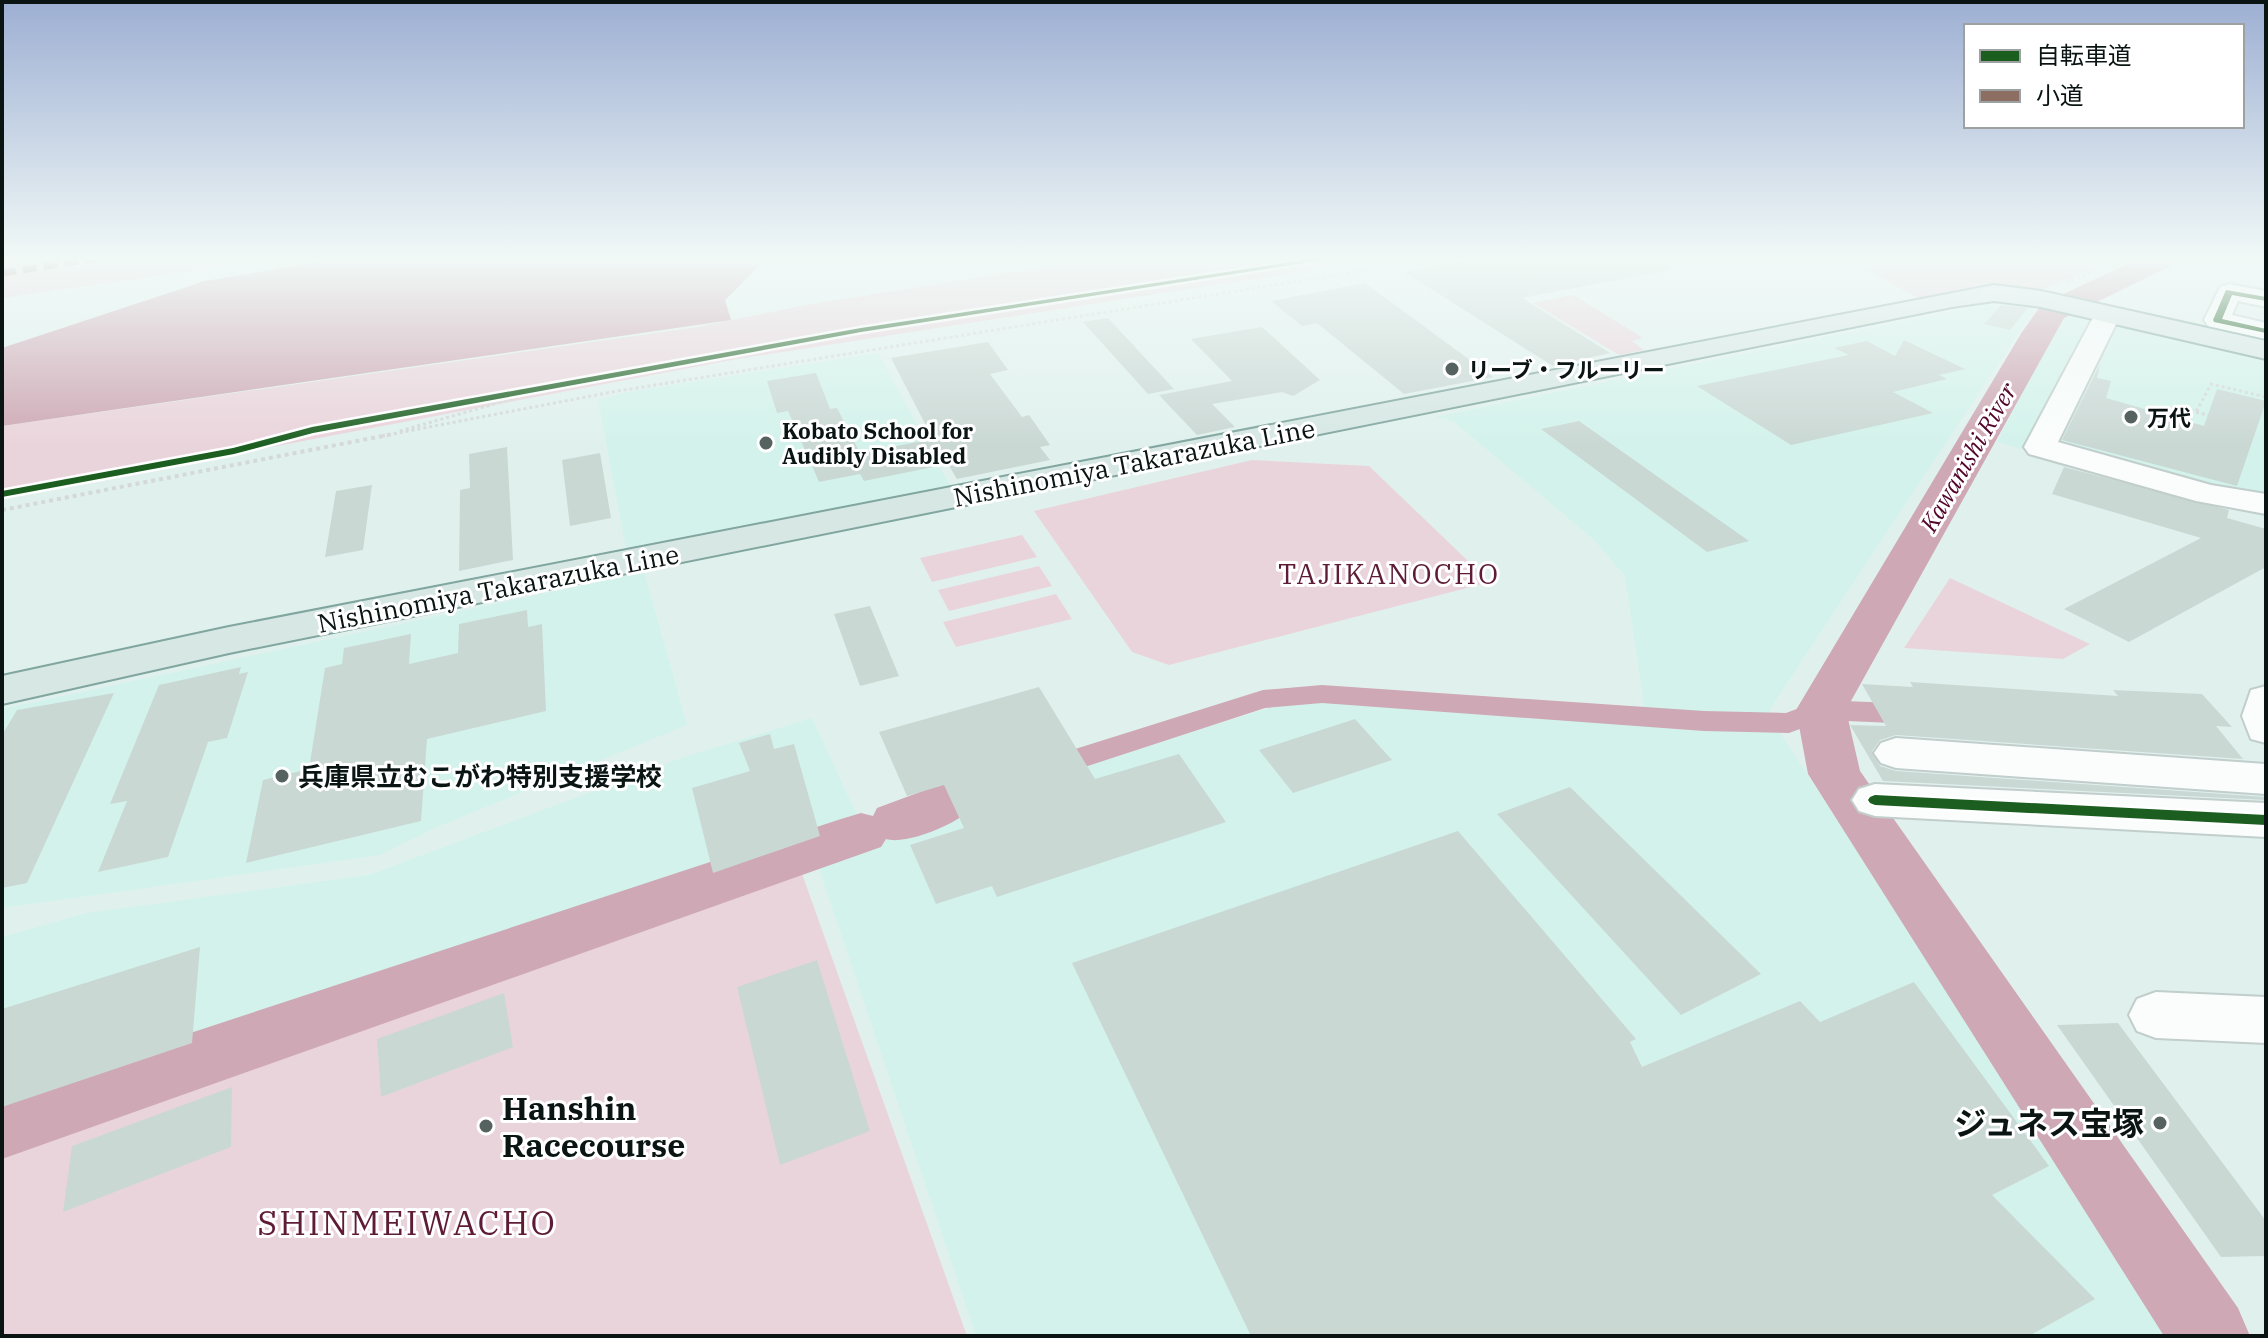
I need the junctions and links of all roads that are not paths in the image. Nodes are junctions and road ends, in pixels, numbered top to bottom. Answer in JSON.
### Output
{"nodes":[{"id":1,"x":1846,"y":320,"type":"edge"},
{"id":2,"x":2092,"y":320,"type":"edge"},
{"id":3,"x":2162,"y":320,"type":"edge"},
{"id":4,"x":2217,"y":320,"type":"edge"},
{"id":5,"x":2214,"y":328,"type":"junction"},
{"id":6,"x":2266,"y":331,"type":"edge"},
{"id":7,"x":2266,"y":350,"type":"edge"},
{"id":8,"x":2266,"y":504,"type":"edge"},
{"id":9,"x":2,"y":690,"type":"edge"},
{"id":10,"x":2266,"y":699,"type":"edge"},
{"id":11,"x":2266,"y":729,"type":"edge"},
{"id":12,"x":1896,"y":753,"type":"dead end"},
{"id":13,"x":2266,"y":779,"type":"edge"},
{"id":14,"x":1875,"y":800,"type":"dead end"},
{"id":15,"x":2266,"y":820,"type":"edge"},
{"id":16,"x":2156,"y":1015,"type":"dead end"},
{"id":17,"x":2266,"y":1020,"type":"edge"}],
"edges":[{"from":1,"to":9,"type":"main road","name":"Nishinomiya Takarazuka Line"},
{"from":2,"to":8,"type":"street"},
{"from":3,"to":5,"type":"main road","name":"Nishinomiya Takarazuka Line"},
{"from":4,"to":5,"type":"street"},
{"from":5,"to":6,"type":"street"},
{"from":5,"to":7,"type":"main road","name":"Nishinomiya Takarazuka Line"},
{"from":10,"to":11,"type":"street"},
{"from":12,"to":13,"type":"street"},
{"from":14,"to":15,"type":"street"},
{"from":16,"to":17,"type":"street"}]}
